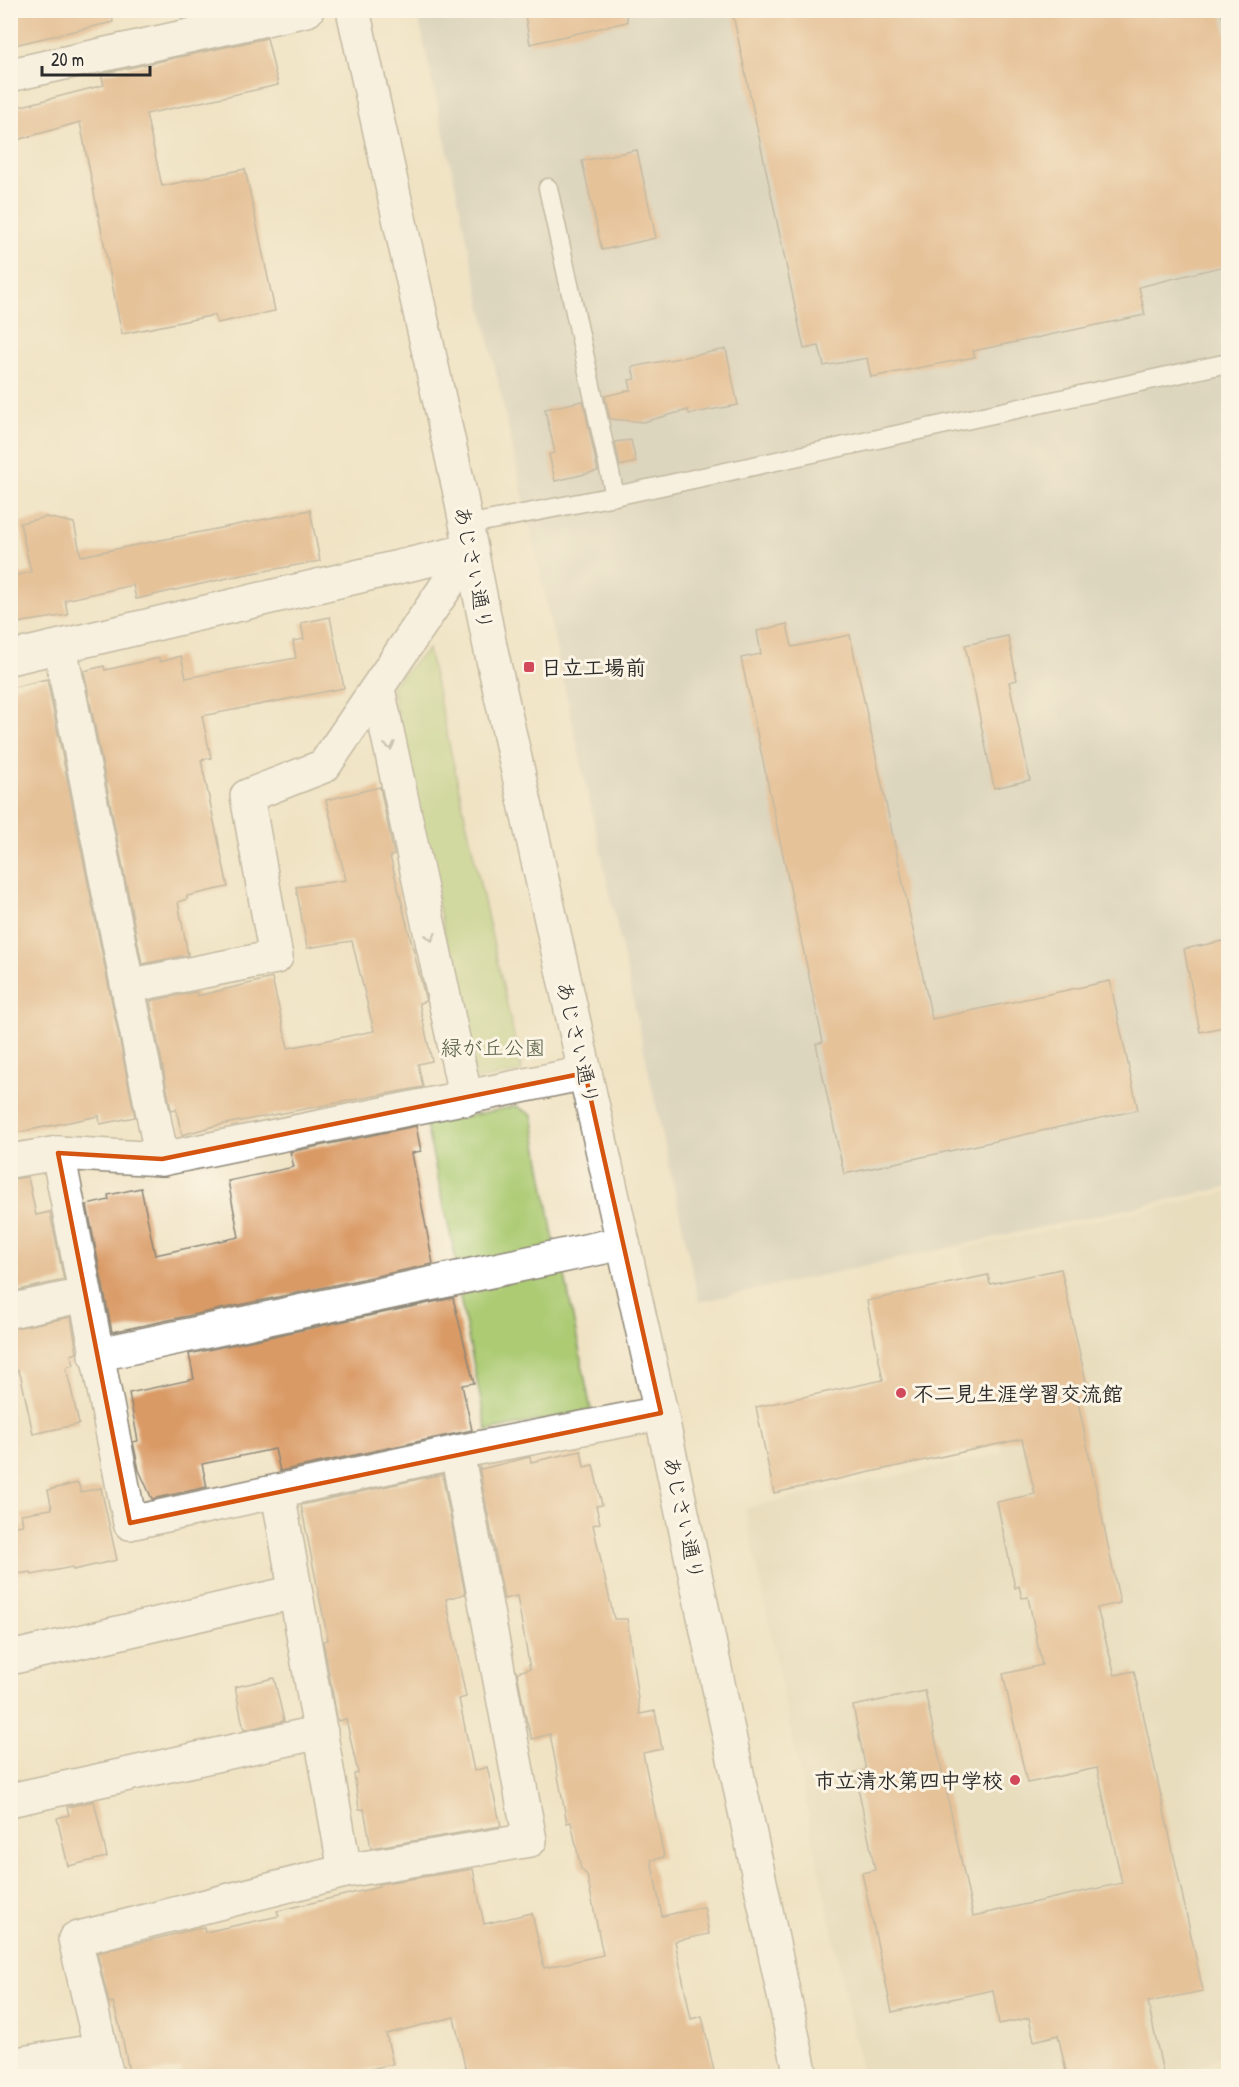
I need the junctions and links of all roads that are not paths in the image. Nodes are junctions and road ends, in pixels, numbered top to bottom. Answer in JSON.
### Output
{"nodes":[{"id":1,"x":307,"y":10,"type":"edge"},
{"id":2,"x":352,"y":10,"type":"edge"},
{"id":3,"x":10,"y":75,"type":"edge"},
{"id":4,"x":548,"y":188,"type":"dead end"},
{"id":5,"x":1228,"y":363,"type":"edge"},
{"id":6,"x":615,"y":496,"type":"junction"},
{"id":7,"x":468,"y":538,"type":"junction"},
{"id":8,"x":60,"y":647,"type":"junction"},
{"id":9,"x":10,"y":658,"type":"edge"},
{"id":10,"x":378,"y":689,"type":"junction"},
{"id":11,"x":128,"y":986,"type":"junction"},
{"id":12,"x":585,"y":1073,"type":"junction"},
{"id":13,"x":466,"y":1099,"type":"junction"},
{"id":14,"x":58,"y":1153,"type":"junction"},
{"id":15,"x":162,"y":1159,"type":"junction"},
{"id":16,"x":10,"y":1161,"type":"edge"},
{"id":17,"x":623,"y":1243,"type":"junction"},
{"id":18,"x":84,"y":1295,"type":"junction"},
{"id":19,"x":10,"y":1311,"type":"edge"},
{"id":20,"x":95,"y":1355,"type":"junction"},
{"id":21,"x":661,"y":1413,"type":"junction"},
{"id":22,"x":457,"y":1452,"type":"junction"},
{"id":23,"x":278,"y":1493,"type":"junction"},
{"id":24,"x":295,"y":1592,"type":"junction"},
{"id":25,"x":10,"y":1658,"type":"edge"},
{"id":26,"x":321,"y":1731,"type":"junction"},
{"id":27,"x":10,"y":1800,"type":"edge"},
{"id":28,"x":345,"y":1871,"type":"junction"},
{"id":29,"x":104,"y":2063,"type":"edge"},
{"id":30,"x":10,"y":2066,"type":"edge"},
{"id":31,"x":801,"y":2076,"type":"edge"}],
"edges":[{"from":1,"to":3,"type":"street"},
{"from":2,"to":7,"type":"street","name":"あじさい通り"},
{"from":4,"to":6,"type":"lane"},
{"from":5,"to":6,"type":"lane"},
{"from":6,"to":7,"type":"lane"},
{"from":7,"to":8,"type":"street"},
{"from":7,"to":10,"type":"street"},
{"from":7,"to":12,"type":"street","name":"あじさい通り"},
{"from":8,"to":9,"type":"street"},
{"from":8,"to":11,"type":"street"},
{"from":10,"to":11,"type":"street"},
{"from":10,"to":13,"type":"street","one_way":true},
{"from":11,"to":15,"type":"street"},
{"from":12,"to":13,"type":"street"},
{"from":12,"to":17,"type":"street","name":"あじさい通り"},
{"from":13,"to":15,"type":"street"},
{"from":14,"to":15,"type":"street"},
{"from":14,"to":16,"type":"street"},
{"from":14,"to":18,"type":"street"},
{"from":17,"to":20,"type":"street"},
{"from":17,"to":21,"type":"street","name":"あじさい通り"},
{"from":18,"to":19,"type":"street"},
{"from":18,"to":20,"type":"street"},
{"from":20,"to":23,"type":"street"},
{"from":21,"to":22,"type":"street"},
{"from":21,"to":31,"type":"street","name":"あじさい通り"},
{"from":22,"to":23,"type":"street"},
{"from":22,"to":28,"type":"street"},
{"from":23,"to":24,"type":"street"},
{"from":24,"to":25,"type":"street"},
{"from":24,"to":26,"type":"street"},
{"from":26,"to":27,"type":"street"},
{"from":26,"to":28,"type":"street"},
{"from":28,"to":29,"type":"street"},
{"from":29,"to":30,"type":"street"}]}
